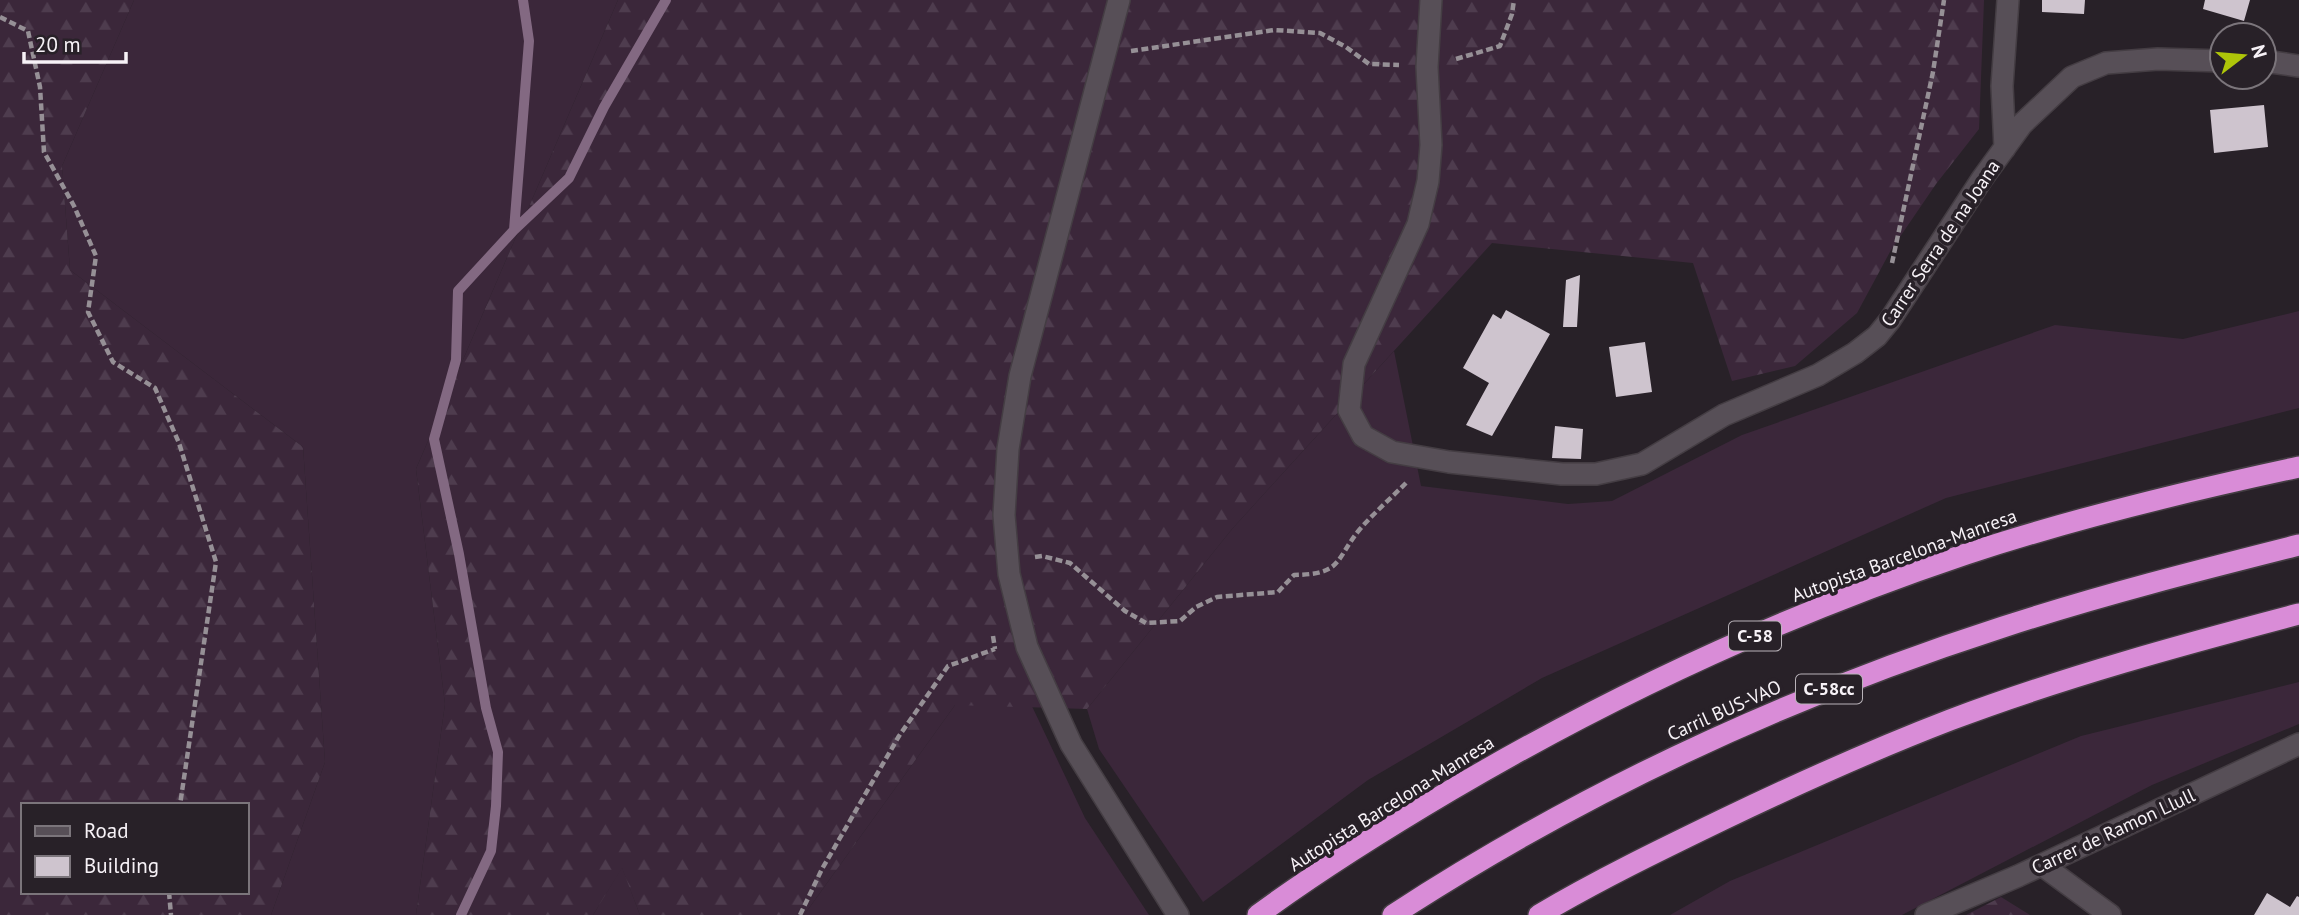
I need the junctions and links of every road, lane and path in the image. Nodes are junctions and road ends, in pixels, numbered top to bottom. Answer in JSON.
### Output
{"nodes":[{"id":1,"x":1119,"y":0,"type":"edge"},
{"id":2,"x":1431,"y":0,"type":"edge"},
{"id":3,"x":1514,"y":0,"type":"edge"},
{"id":4,"x":1944,"y":0,"type":"edge"},
{"id":5,"x":2008,"y":0,"type":"edge"},
{"id":6,"x":0,"y":17,"type":"edge"},
{"id":7,"x":1105,"y":51,"type":"junction"},
{"id":8,"x":2208,"y":61,"type":"edge"},
{"id":9,"x":2278,"y":63,"type":"edge"},
{"id":10,"x":2299,"y":66,"type":"edge"},
{"id":11,"x":1427,"y":67,"type":"junction"},
{"id":12,"x":2005,"y":148,"type":"junction"},
{"id":13,"x":1891,"y":270,"type":"dead end"},
{"id":14,"x":1427,"y":458,"type":"junction"},
{"id":15,"x":2299,"y":467,"type":"edge"},
{"id":16,"x":2299,"y":545,"type":"edge"},
{"id":17,"x":1008,"y":561,"type":"junction"},
{"id":18,"x":2299,"y":614,"type":"edge"},
{"id":19,"x":1027,"y":647,"type":"junction"},
{"id":20,"x":2299,"y":744,"type":"edge"},
{"id":21,"x":180,"y":803,"type":"edge"},
{"id":22,"x":2042,"y":864,"type":"junction"},
{"id":23,"x":169,"y":894,"type":"edge"},
{"id":24,"x":171,"y":915,"type":"edge"},
{"id":25,"x":800,"y":915,"type":"edge"},
{"id":26,"x":1178,"y":915,"type":"edge"},
{"id":27,"x":1258,"y":915,"type":"edge"},
{"id":28,"x":1393,"y":915,"type":"edge"},
{"id":29,"x":1539,"y":915,"type":"edge"},
{"id":30,"x":1926,"y":915,"type":"edge"},
{"id":31,"x":2110,"y":915,"type":"edge"}],
"edges":[{"from":1,"to":7,"type":"street"},
{"from":2,"to":11,"type":"street","name":"Carrer Serra de na Joana"},
{"from":3,"to":11,"type":"path"},
{"from":4,"to":13,"type":"path"},
{"from":5,"to":12,"type":"street"},
{"from":6,"to":21,"type":"path"},
{"from":7,"to":11,"type":"path"},
{"from":7,"to":17,"type":"street"},
{"from":8,"to":12,"type":"street","name":"Carrer Serra de na Joana"},
{"from":9,"to":10,"type":"street"},
{"from":11,"to":14,"type":"street","name":"Carrer Serra de na Joana"},
{"from":12,"to":14,"type":"street","name":"Carrer Serra de na Joana"},
{"from":14,"to":17,"type":"path"},
{"from":15,"to":27,"type":"highway","name":"Autopista Barcelona-Manresa","number":"C-58"},
{"from":16,"to":28,"type":"highway","name":"Carril BUS-VAO","number":"C-58cc"},
{"from":17,"to":19,"type":"street"},
{"from":18,"to":29,"type":"highway"},
{"from":19,"to":25,"type":"path"},
{"from":19,"to":26,"type":"street"},
{"from":20,"to":22,"type":"street","name":"Carrer de Ramon Llull"},
{"from":22,"to":30,"type":"street","name":"Carrer de Ramon Llull"},
{"from":22,"to":31,"type":"street"},
{"from":23,"to":24,"type":"path"}]}
